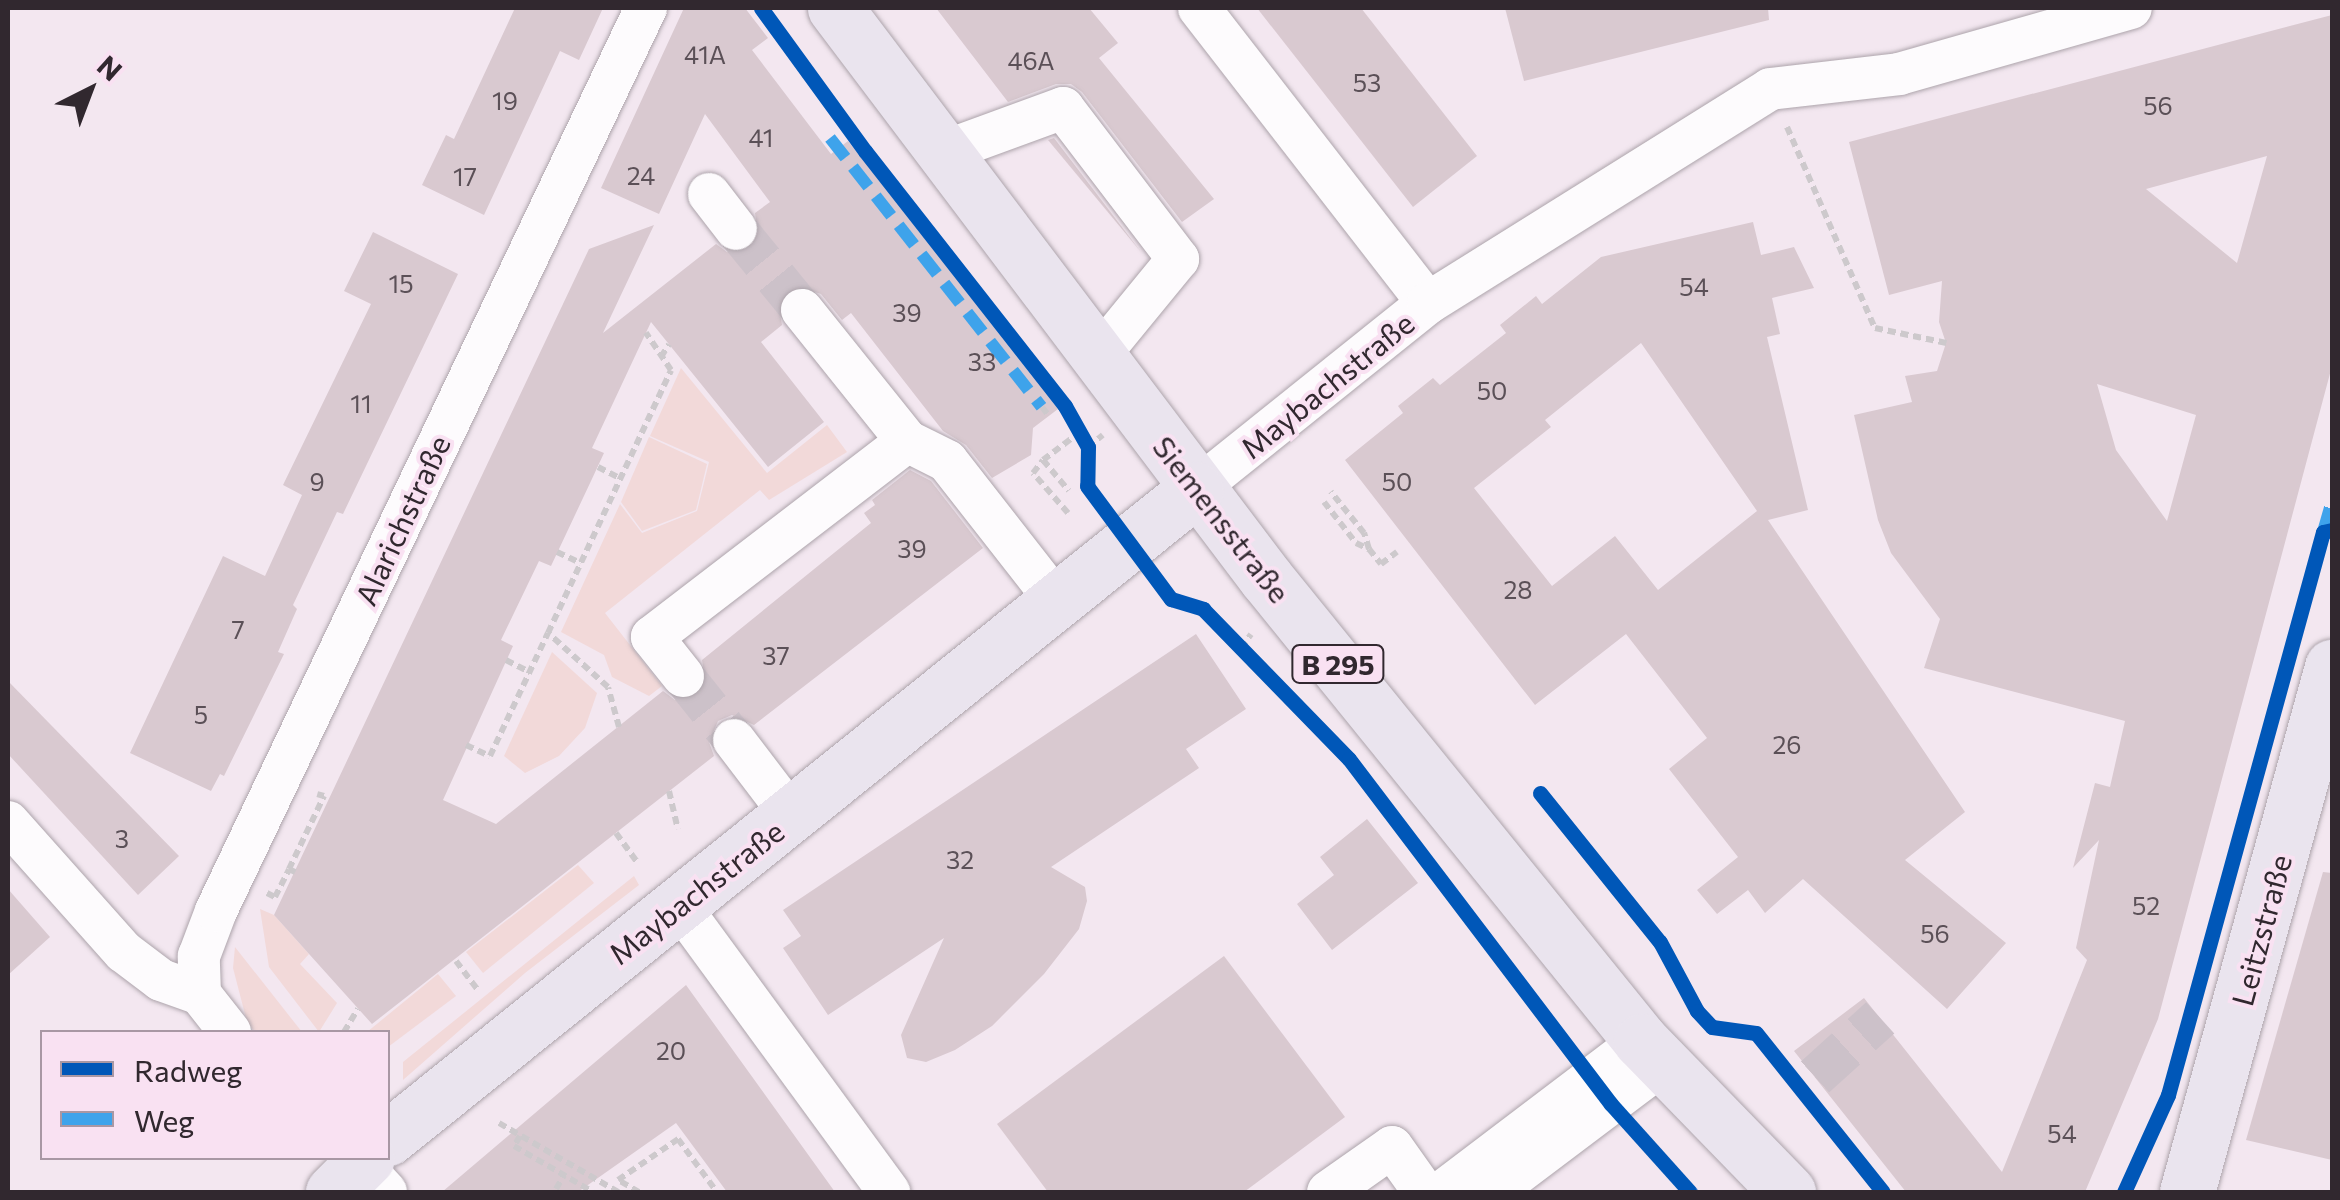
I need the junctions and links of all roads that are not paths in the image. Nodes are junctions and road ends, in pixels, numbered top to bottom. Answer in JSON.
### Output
{"nodes":[{"id":1,"x":646,"y":8,"type":"edge"},
{"id":2,"x":835,"y":8,"type":"edge"},
{"id":3,"x":1199,"y":8,"type":"edge"},
{"id":4,"x":2131,"y":8,"type":"edge"},
{"id":5,"x":943,"y":152,"type":"junction"},
{"id":6,"x":709,"y":194,"type":"dead end"},
{"id":7,"x":736,"y":228,"type":"tunnel mouth"},
{"id":8,"x":1428,"y":303,"type":"junction"},
{"id":9,"x":802,"y":310,"type":"tunnel mouth"},
{"id":10,"x":1097,"y":358,"type":"junction"},
{"id":11,"x":907,"y":441,"type":"junction"},
{"id":12,"x":1196,"y":489,"type":"junction"},
{"id":13,"x":1056,"y":599,"type":"junction"},
{"id":14,"x":2332,"y":667,"type":"edge"},
{"id":15,"x":683,"y":676,"type":"tunnel mouth"},
{"id":16,"x":734,"y":740,"type":"tunnel mouth"},
{"id":17,"x":792,"y":816,"type":"junction"},
{"id":18,"x":8,"y":822,"type":"edge"},
{"id":19,"x":679,"y":905,"type":"junction"},
{"id":20,"x":200,"y":994,"type":"junction"},
{"id":21,"x":228,"y":1030,"type":"edge"},
{"id":22,"x":1652,"y":1052,"type":"junction"},
{"id":23,"x":390,"y":1144,"type":"edge"},
{"id":24,"x":889,"y":1192,"type":"edge"},
{"id":25,"x":1328,"y":1192,"type":"edge"},
{"id":26,"x":1424,"y":1192,"type":"edge"},
{"id":27,"x":1442,"y":1192,"type":"edge"},
{"id":28,"x":1493,"y":1192,"type":"edge"},
{"id":29,"x":1788,"y":1192,"type":"edge"},
{"id":30,"x":2186,"y":1192,"type":"edge"}],
"edges":[{"from":1,"to":20,"type":"street","name":"Alarichstraße"},
{"from":2,"to":5,"type":"main road","name":"Siemensstraße","number":"B 295"},
{"from":3,"to":8,"type":"street"},
{"from":4,"to":8,"type":"street","name":"Maybachstraße"},
{"from":5,"to":10,"type":"main road","name":"Siemensstraße","number":"B 295"},
{"from":5,"to":10,"type":"street"},
{"from":6,"to":7,"type":"street"},
{"from":8,"to":12,"type":"street","name":"Maybachstraße"},
{"from":9,"to":11,"type":"street"},
{"from":10,"to":12,"type":"main road","name":"Siemensstraße","number":"B 295"},
{"from":11,"to":13,"type":"street"},
{"from":11,"to":15,"type":"street"},
{"from":12,"to":13,"type":"main road","name":"Maybachstraße"},
{"from":12,"to":22,"type":"main road","name":"Siemensstraße","number":"B 295"},
{"from":13,"to":17,"type":"main road","name":"Maybachstraße"},
{"from":14,"to":30,"type":"main road","name":"Leitzstraße"},
{"from":16,"to":17,"type":"street"},
{"from":17,"to":19,"type":"main road","name":"Maybachstraße"},
{"from":18,"to":20,"type":"street"},
{"from":19,"to":23,"type":"main road","name":"Maybachstraße"},
{"from":19,"to":24,"type":"street"},
{"from":20,"to":21,"type":"street"},
{"from":22,"to":27,"type":"street"},
{"from":22,"to":28,"type":"street"},
{"from":22,"to":29,"type":"main road","name":"Siemensstraße","number":"B 295"},
{"from":25,"to":26,"type":"street"}]}
